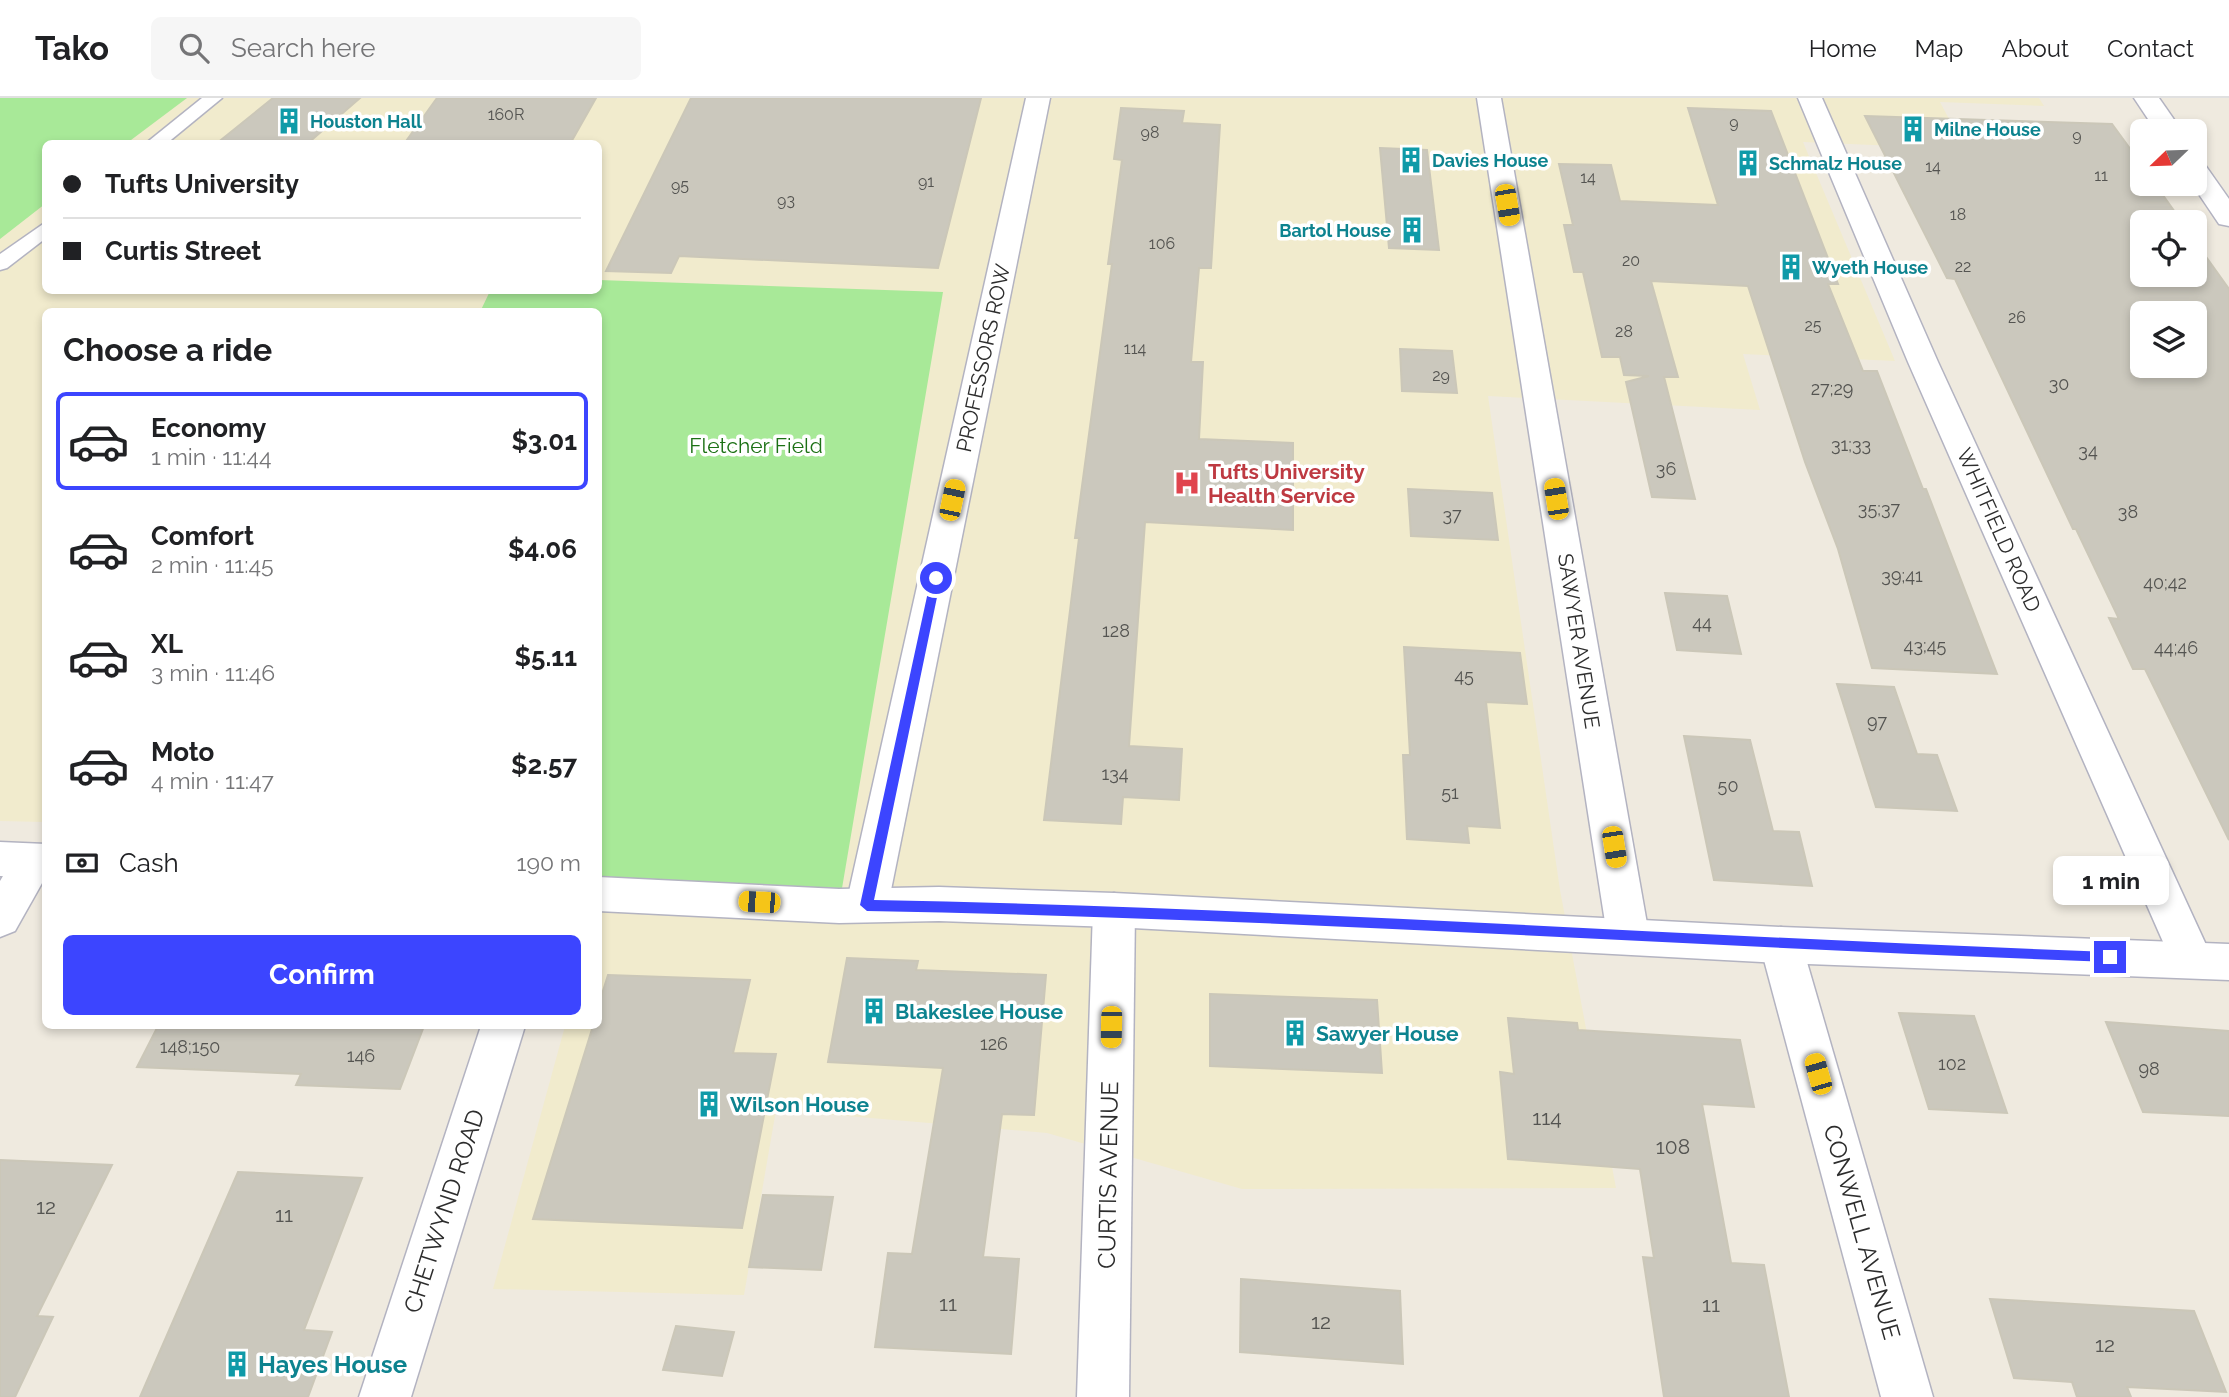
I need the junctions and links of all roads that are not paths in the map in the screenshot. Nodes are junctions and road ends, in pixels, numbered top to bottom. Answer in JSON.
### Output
{"nodes":[{"id":1,"x":212,"y":98,"type":"edge"},
{"id":2,"x":1038,"y":98,"type":"edge"},
{"id":3,"x":1489,"y":98,"type":"edge"},
{"id":4,"x":1810,"y":98,"type":"edge"},
{"id":5,"x":2146,"y":98,"type":"edge"},
{"id":6,"x":2161,"y":119,"type":"edge"},
{"id":7,"x":159,"y":140,"type":"edge"},
{"id":8,"x":2207,"y":187,"type":"edge"},
{"id":9,"x":2229,"y":218,"type":"edge"},
{"id":10,"x":42,"y":232,"type":"edge"},
{"id":11,"x":0,"y":264,"type":"edge"},
{"id":12,"x":26,"y":860,"type":"edge"},
{"id":13,"x":602,"y":894,"type":"edge"},
{"id":14,"x":867,"y":905,"type":"junction"},
{"id":15,"x":1114,"y":910,"type":"junction"},
{"id":16,"x":0,"y":919,"type":"edge"},
{"id":17,"x":1628,"y":935,"type":"junction"},
{"id":18,"x":1781,"y":945,"type":"junction"},
{"id":19,"x":2211,"y":961,"type":"edge"},
{"id":20,"x":502,"y":1029,"type":"edge"},
{"id":21,"x":385,"y":1397,"type":"edge"},
{"id":22,"x":1103,"y":1397,"type":"edge"},
{"id":23,"x":1908,"y":1397,"type":"edge"}],
"edges":[{"from":1,"to":7,"type":"lane"},
{"from":2,"to":14,"type":"street","name":"PROFESSORS ROW"},
{"from":3,"to":17,"type":"street","name":"SAWYER AVENUE"},
{"from":4,"to":19,"type":"street","name":"WHITFIELD ROAD"},
{"from":5,"to":6,"type":"street"},
{"from":8,"to":9,"type":"street"},
{"from":10,"to":11,"type":"lane"},
{"from":12,"to":16,"type":"street"},
{"from":13,"to":14,"type":"street"},
{"from":14,"to":15,"type":"street"},
{"from":15,"to":17,"type":"street"},
{"from":15,"to":22,"type":"street","name":"CURTIS AVENUE"},
{"from":17,"to":18,"type":"street"},
{"from":18,"to":19,"type":"street"},
{"from":18,"to":23,"type":"street","name":"CONWELL AVENUE"},
{"from":20,"to":21,"type":"street","name":"CHETWYND ROAD"}]}
